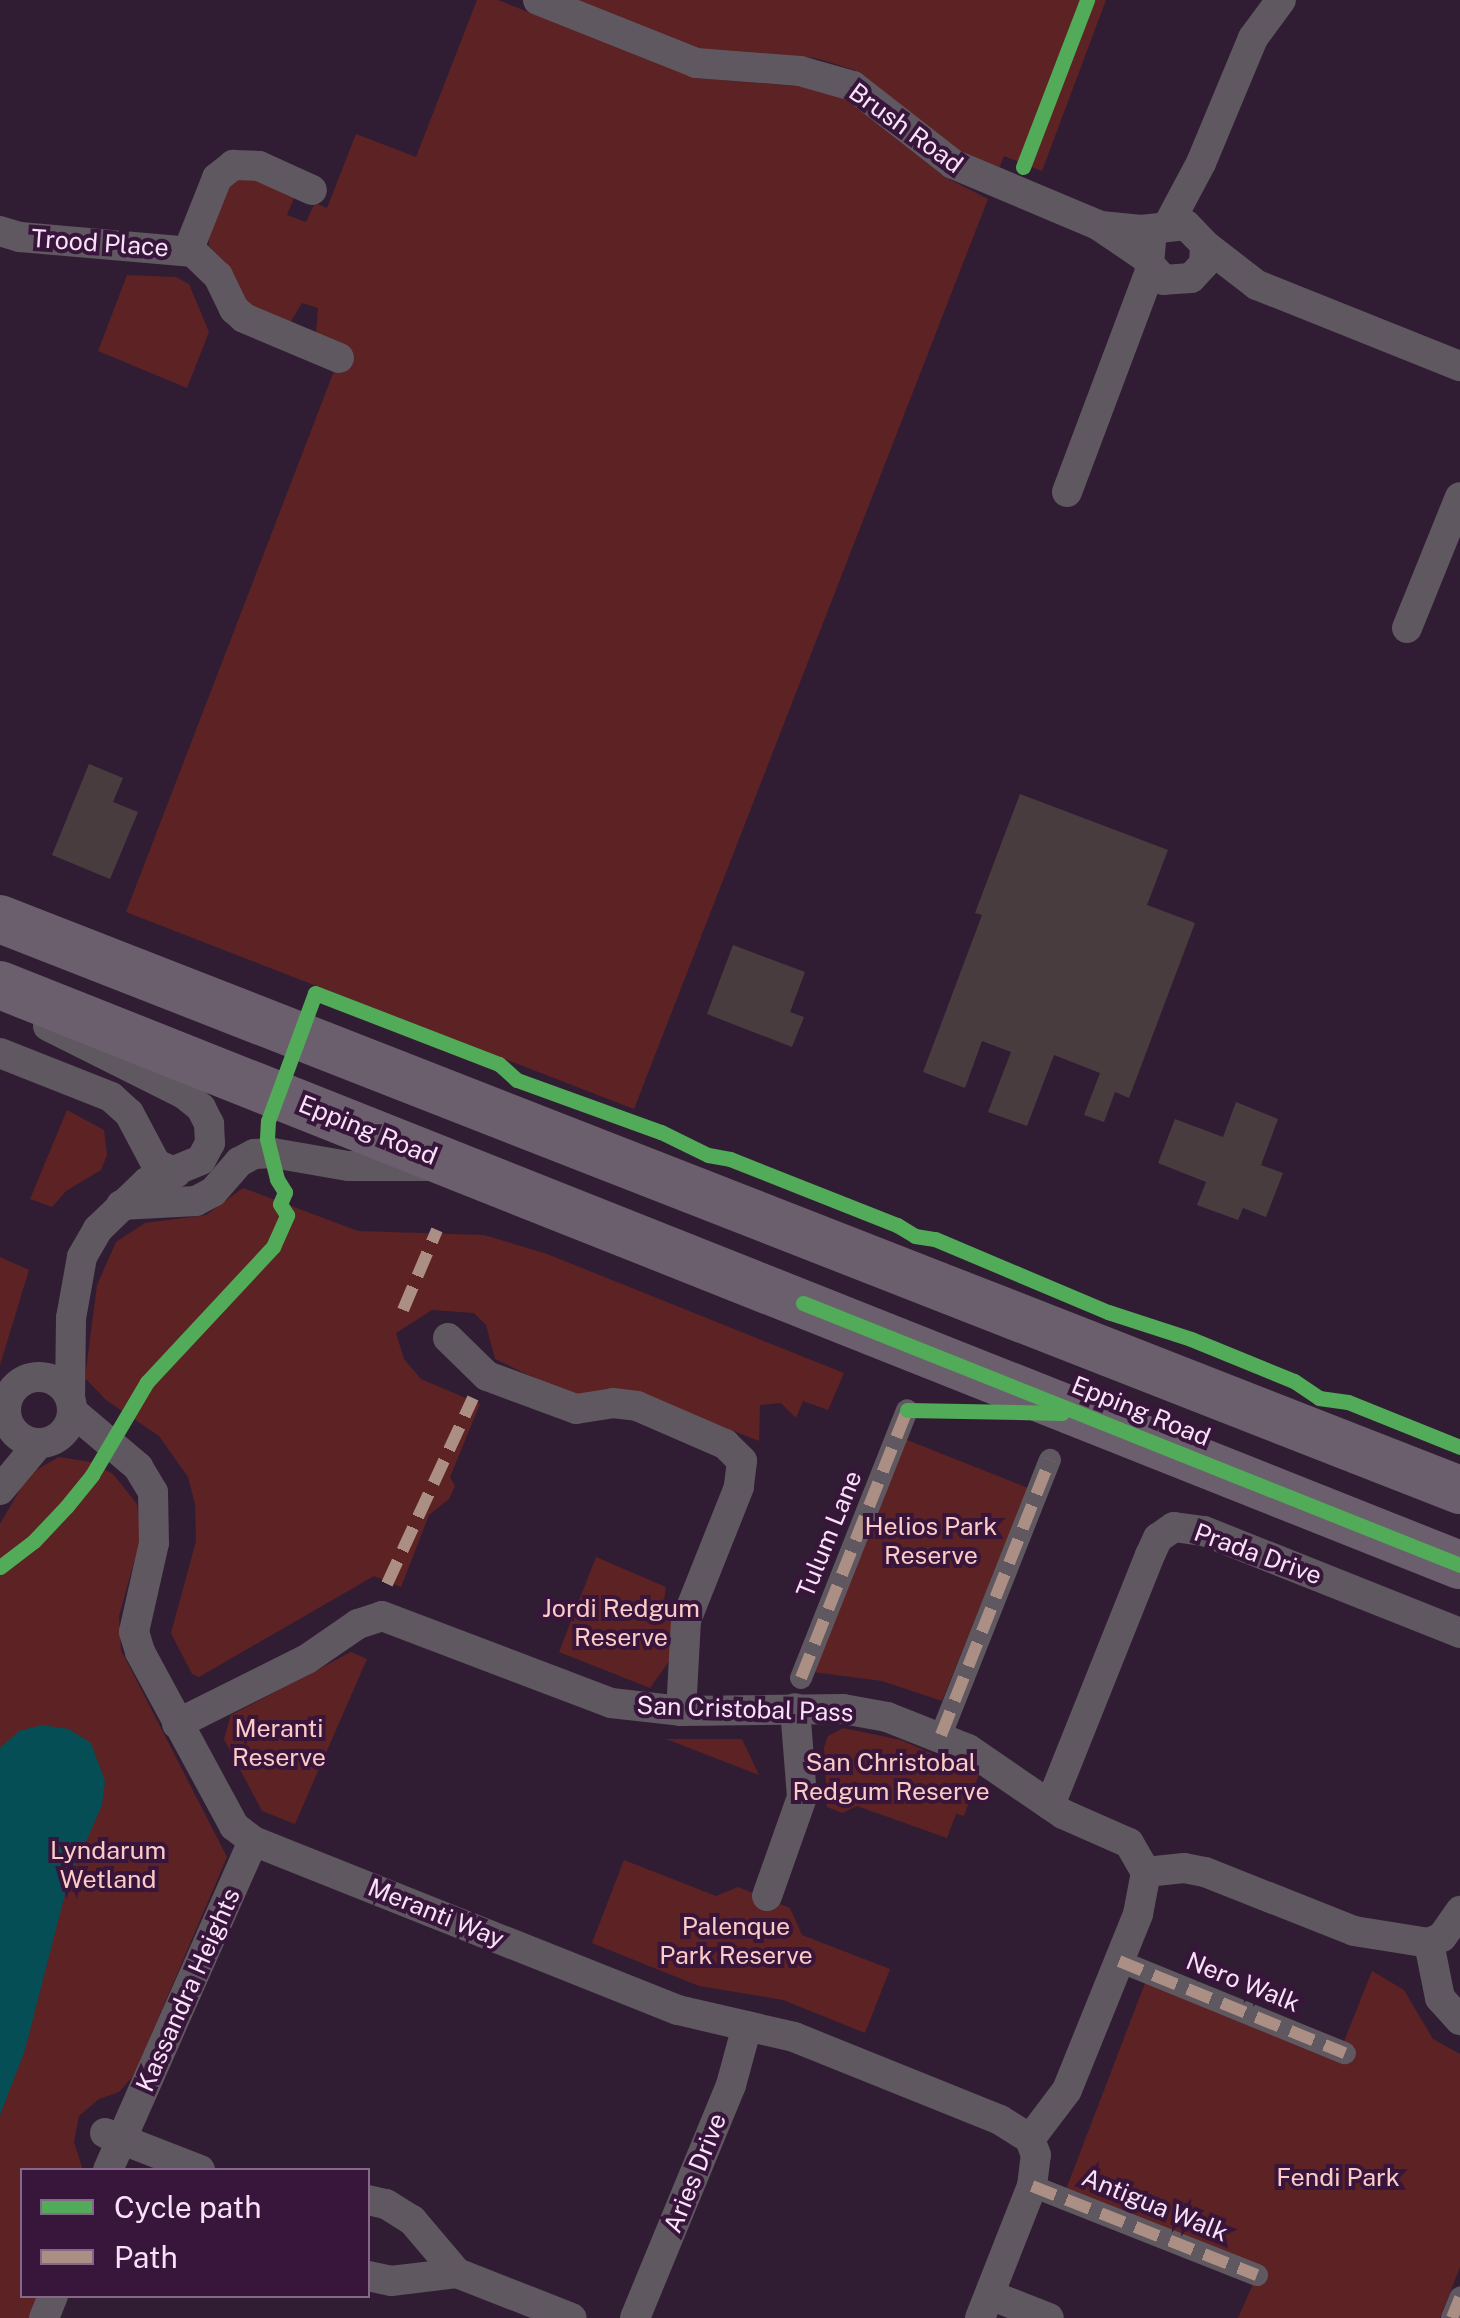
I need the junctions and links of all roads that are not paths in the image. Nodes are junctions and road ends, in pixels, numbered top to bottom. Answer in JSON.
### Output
{"nodes":[{"id":1,"x":538,"y":0,"type":"edge"},
{"id":2,"x":1281,"y":0,"type":"edge"},
{"id":3,"x":1201,"y":163,"type":"junction"},
{"id":4,"x":312,"y":190,"type":"dead end"},
{"id":5,"x":1098,"y":225,"type":"junction"},
{"id":6,"x":1164,"y":227,"type":"junction"},
{"id":7,"x":0,"y":231,"type":"edge"},
{"id":8,"x":1202,"y":241,"type":"junction"},
{"id":9,"x":188,"y":251,"type":"junction"},
{"id":10,"x":1166,"y":272,"type":"junction"},
{"id":11,"x":1257,"y":286,"type":"junction"},
{"id":12,"x":339,"y":358,"type":"dead end"},
{"id":13,"x":1460,"y":366,"type":"edge"},
{"id":14,"x":1067,"y":492,"type":"dead end"},
{"id":15,"x":1460,"y":497,"type":"edge"},
{"id":16,"x":1407,"y":628,"type":"dead end"},
{"id":17,"x":0,"y":919,"type":"edge"},
{"id":18,"x":0,"y":985,"type":"edge"},
{"id":19,"x":0,"y":1001,"type":"edge"},
{"id":20,"x":0,"y":1052,"type":"edge"},
{"id":21,"x":134,"y":1129,"type":"junction"},
{"id":22,"x":456,"y":1166,"type":"junction"},
{"id":23,"x":176,"y":1172,"type":"junction"},
{"id":24,"x":121,"y":1205,"type":"junction"},
{"id":25,"x":71,"y":1318,"type":"junction"},
{"id":26,"x":448,"y":1338,"type":"dead end"},
{"id":27,"x":22,"y":1376,"type":"edge"},
{"id":28,"x":71,"y":1404,"type":"junction"},
{"id":29,"x":907,"y":1410,"type":"dead end"},
{"id":30,"x":5,"y":1417,"type":"edge"},
{"id":31,"x":45,"y":1442,"type":"junction"},
{"id":32,"x":117,"y":1452,"type":"junction"},
{"id":33,"x":1050,"y":1460,"type":"dead end"},
{"id":34,"x":0,"y":1474,"type":"edge"},
{"id":35,"x":0,"y":1490,"type":"edge"},
{"id":36,"x":1460,"y":1490,"type":"edge"},
{"id":37,"x":1460,"y":1565,"type":"edge"},
{"id":38,"x":1460,"y":1632,"type":"edge"},
{"id":39,"x":798,"y":1693,"type":"junction"},
{"id":40,"x":681,"y":1710,"type":"junction"},
{"id":41,"x":178,"y":1724,"type":"junction"},
{"id":42,"x":940,"y":1735,"type":"junction"},
{"id":43,"x":1050,"y":1805,"type":"junction"},
{"id":44,"x":253,"y":1841,"type":"junction"},
{"id":45,"x":1146,"y":1872,"type":"junction"},
{"id":46,"x":767,"y":1896,"type":"dead end"},
{"id":47,"x":1460,"y":1912,"type":"edge"},
{"id":48,"x":1460,"y":1946,"type":"edge"},
{"id":49,"x":1431,"y":1953,"type":"junction"},
{"id":50,"x":1119,"y":1961,"type":"junction"},
{"id":51,"x":1460,"y":2020,"type":"edge"},
{"id":52,"x":748,"y":2026,"type":"junction"},
{"id":53,"x":1346,"y":2053,"type":"dead end"},
{"id":54,"x":113,"y":2137,"type":"junction"},
{"id":55,"x":1030,"y":2139,"type":"junction"},
{"id":56,"x":108,"y":2168,"type":"edge"},
{"id":57,"x":195,"y":2168,"type":"edge"},
{"id":58,"x":1032,"y":2186,"type":"junction"},
{"id":59,"x":370,"y":2200,"type":"edge"},
{"id":60,"x":457,"y":2273,"type":"junction"},
{"id":61,"x":1256,"y":2275,"type":"dead end"},
{"id":62,"x":370,"y":2276,"type":"edge"},
{"id":63,"x":1460,"y":2298,"type":"edge"},
{"id":64,"x":985,"y":2306,"type":"edge"},
{"id":65,"x":572,"y":2318,"type":"edge"},
{"id":66,"x":635,"y":2318,"type":"edge"},
{"id":67,"x":1049,"y":2318,"type":"edge"},
{"id":68,"x":1452,"y":2318,"type":"edge"}],
"edges":[{"from":1,"to":5,"type":"street","name":"Brush Road"},
{"from":2,"to":3,"type":"street"},
{"from":3,"to":6,"type":"street"},
{"from":3,"to":8,"type":"street"},
{"from":4,"to":9,"type":"street"},
{"from":5,"to":6,"type":"street","name":"Brush Road"},
{"from":5,"to":10,"type":"street","name":"Brush Road"},
{"from":6,"to":8,"type":"street"},
{"from":6,"to":10,"type":"street"},
{"from":7,"to":9,"type":"street","name":"Trood Place"},
{"from":8,"to":10,"type":"street"},
{"from":8,"to":11,"type":"street","name":"Brush Road"},
{"from":9,"to":12,"type":"street","name":"Trood Place"},
{"from":10,"to":11,"type":"street","name":"Brush Road"},
{"from":10,"to":14,"type":"street"},
{"from":11,"to":13,"type":"street","name":"Brush Road"},
{"from":15,"to":16,"type":"street"},
{"from":17,"to":36,"type":"main road","name":"Epping Road"},
{"from":18,"to":22,"type":"main road","name":"Epping Road"},
{"from":19,"to":23,"type":"street"},
{"from":20,"to":21,"type":"street"},
{"from":21,"to":23,"type":"street"},
{"from":21,"to":24,"type":"street"},
{"from":22,"to":24,"type":"street"},
{"from":22,"to":37,"type":"main road","name":"Epping Road"},
{"from":23,"to":24,"type":"street"},
{"from":24,"to":25,"type":"street"},
{"from":25,"to":27,"type":"street"},
{"from":25,"to":28,"type":"street"},
{"from":26,"to":40,"type":"street"},
{"from":27,"to":28,"type":"street"},
{"from":27,"to":30,"type":"street"},
{"from":28,"to":31,"type":"street"},
{"from":28,"to":32,"type":"street","name":"Meranti Way"},
{"from":29,"to":39,"type":"street","name":"Tulum Lane"},
{"from":30,"to":31,"type":"street"},
{"from":30,"to":34,"type":"street"},
{"from":31,"to":32,"type":"street"},
{"from":31,"to":35,"type":"street"},
{"from":32,"to":41,"type":"street","name":"Meranti Way"},
{"from":33,"to":42,"type":"street"},
{"from":38,"to":43,"type":"street","name":"Prada Drive"},
{"from":39,"to":40,"type":"street","name":"San Cristobal Pass"},
{"from":39,"to":42,"type":"street","name":"San Cristobal Pass"},
{"from":39,"to":46,"type":"street"},
{"from":40,"to":41,"type":"street","name":"San Cristobal Pass"},
{"from":41,"to":44,"type":"street","name":"Meranti Way"},
{"from":42,"to":43,"type":"street","name":"San Cristobal Pass"},
{"from":43,"to":45,"type":"street","name":"San Cristobal Pass"},
{"from":44,"to":52,"type":"street","name":"Meranti Way"},
{"from":44,"to":54,"type":"street","name":"Kassandra Heights"},
{"from":45,"to":49,"type":"street"},
{"from":45,"to":50,"type":"street"},
{"from":47,"to":49,"type":"street"},
{"from":48,"to":49,"type":"street"},
{"from":49,"to":51,"type":"street"},
{"from":50,"to":53,"type":"street","name":"Nero Walk"},
{"from":50,"to":55,"type":"street"},
{"from":52,"to":55,"type":"street","name":"Meranti Way"},
{"from":52,"to":66,"type":"street","name":"Aries Drive"},
{"from":54,"to":56,"type":"street","name":"Kassandra Heights"},
{"from":54,"to":57,"type":"street"},
{"from":55,"to":58,"type":"street"},
{"from":58,"to":61,"type":"street","name":"Antigua Walk"},
{"from":58,"to":64,"type":"street"},
{"from":59,"to":60,"type":"street"},
{"from":60,"to":62,"type":"street"},
{"from":60,"to":65,"type":"street"},
{"from":63,"to":68,"type":"street"},
{"from":64,"to":67,"type":"street"}]}
